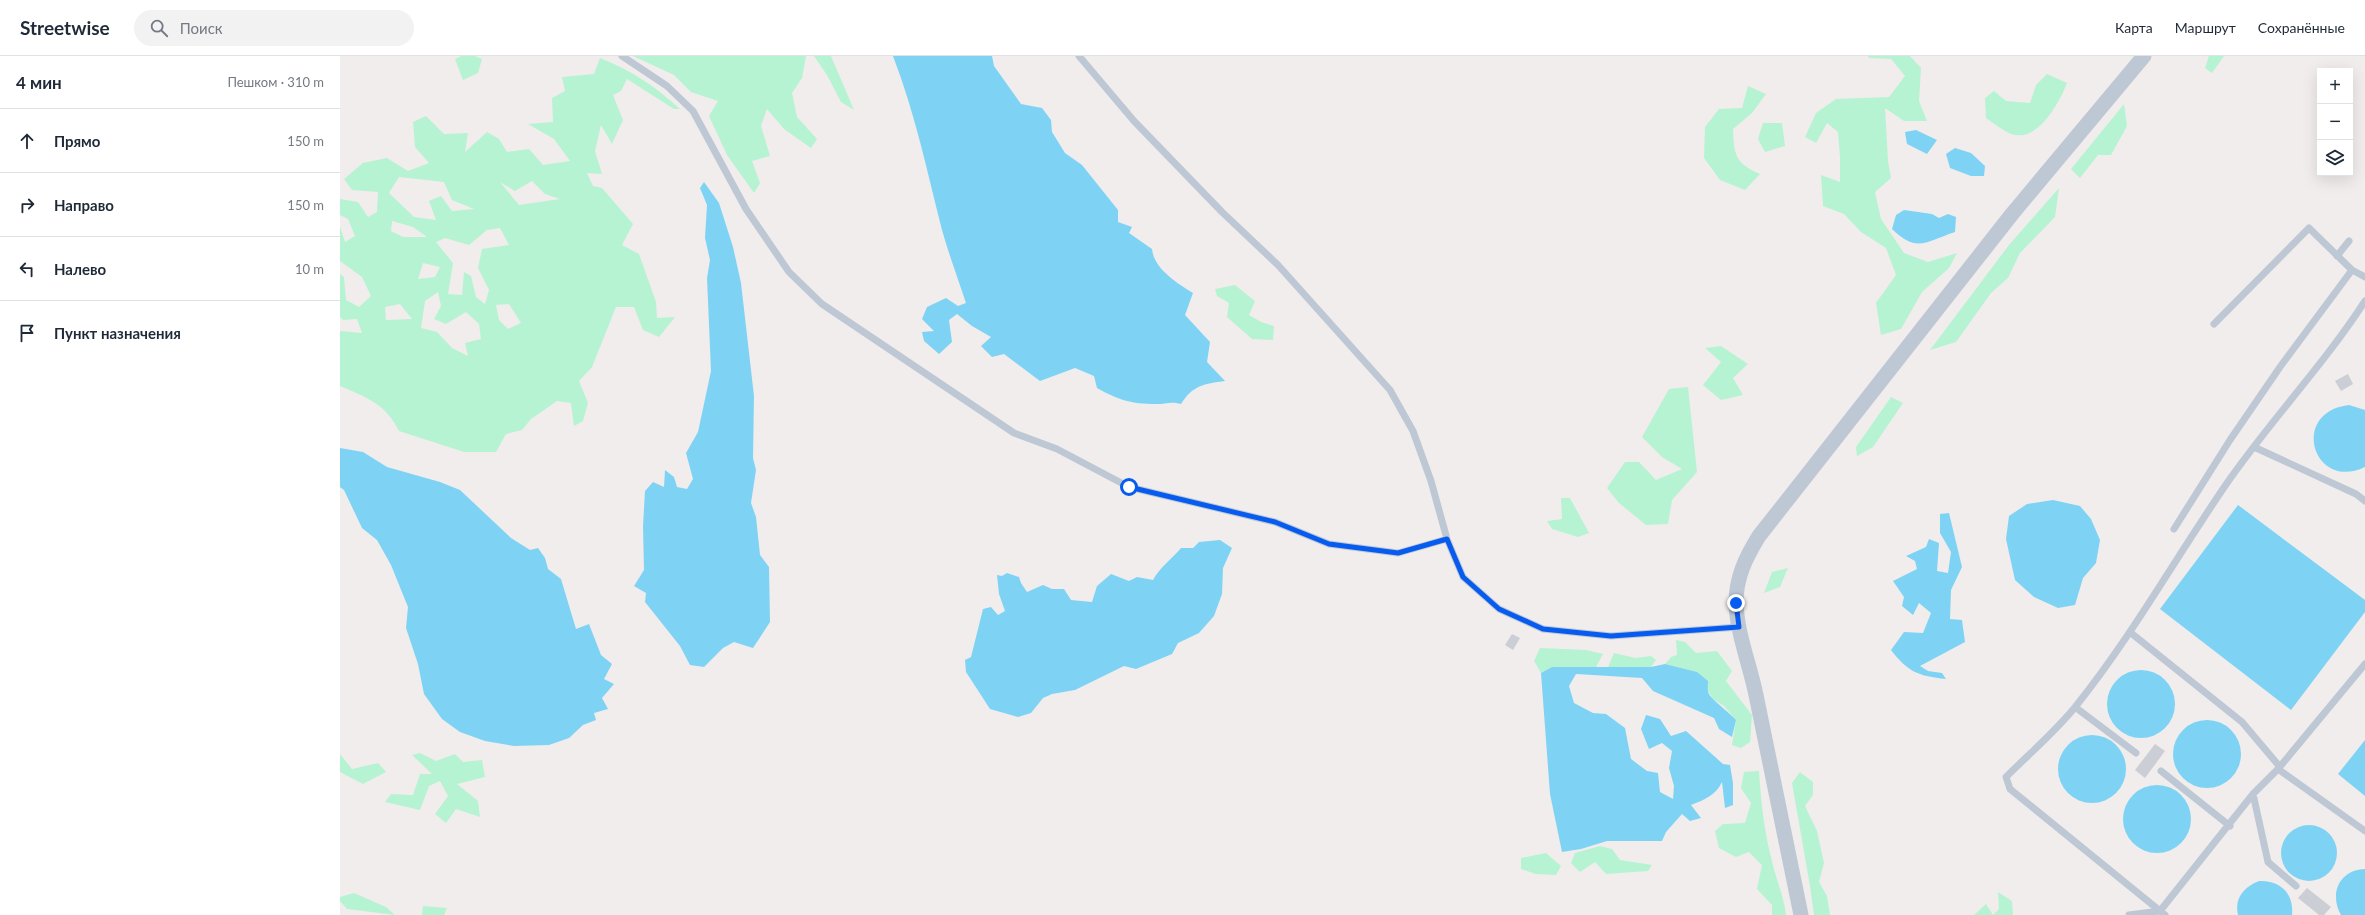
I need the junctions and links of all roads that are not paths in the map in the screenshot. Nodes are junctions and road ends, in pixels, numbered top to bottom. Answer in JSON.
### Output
{"nodes":[{"id":1,"x":622,"y":56,"type":"edge"},
{"id":2,"x":1079,"y":56,"type":"edge"},
{"id":3,"x":2144,"y":56,"type":"edge"},
{"id":4,"x":2349,"y":241,"type":"dead end"},
{"id":5,"x":2337,"y":256,"type":"junction"},
{"id":6,"x":2352,"y":270,"type":"junction"},
{"id":7,"x":2365,"y":277,"type":"edge"},
{"id":8,"x":2365,"y":301,"type":"edge"},
{"id":9,"x":2214,"y":324,"type":"dead end"},
{"id":10,"x":2254,"y":447,"type":"junction"},
{"id":11,"x":2365,"y":501,"type":"edge"},
{"id":12,"x":2174,"y":529,"type":"dead end"},
{"id":13,"x":1447,"y":539,"type":"junction"},
{"id":14,"x":1739,"y":627,"type":"junction"},
{"id":15,"x":2131,"y":633,"type":"junction"},
{"id":16,"x":2365,"y":664,"type":"edge"},
{"id":17,"x":2075,"y":707,"type":"junction"},
{"id":18,"x":2136,"y":753,"type":"dead end"},
{"id":19,"x":2279,"y":768,"type":"junction"},
{"id":20,"x":2161,"y":770,"type":"dead end"},
{"id":21,"x":2253,"y":794,"type":"junction"},
{"id":22,"x":2230,"y":826,"type":"junction"},
{"id":23,"x":2365,"y":831,"type":"edge"},
{"id":24,"x":2296,"y":886,"type":"dead end"},
{"id":25,"x":2162,"y":913,"type":"edge"},
{"id":26,"x":1801,"y":915,"type":"edge"},
{"id":27,"x":2129,"y":915,"type":"edge"}],
"edges":[{"from":1,"to":13,"type":"lane"},
{"from":2,"to":13,"type":"lane"},
{"from":3,"to":14,"type":"street"},
{"from":4,"to":5,"type":"lane"},
{"from":5,"to":6,"type":"lane"},
{"from":5,"to":9,"type":"lane"},
{"from":6,"to":7,"type":"lane"},
{"from":6,"to":12,"type":"lane"},
{"from":8,"to":10,"type":"lane"},
{"from":10,"to":11,"type":"lane"},
{"from":10,"to":15,"type":"lane"},
{"from":13,"to":14,"type":"lane"},
{"from":14,"to":26,"type":"street"},
{"from":15,"to":17,"type":"lane"},
{"from":15,"to":19,"type":"lane"},
{"from":16,"to":19,"type":"lane"},
{"from":17,"to":18,"type":"lane"},
{"from":17,"to":25,"type":"lane"},
{"from":19,"to":21,"type":"lane"},
{"from":19,"to":23,"type":"lane"},
{"from":20,"to":22,"type":"lane"},
{"from":21,"to":22,"type":"lane"},
{"from":21,"to":24,"type":"lane"},
{"from":22,"to":25,"type":"lane"},
{"from":25,"to":27,"type":"lane"}]}
